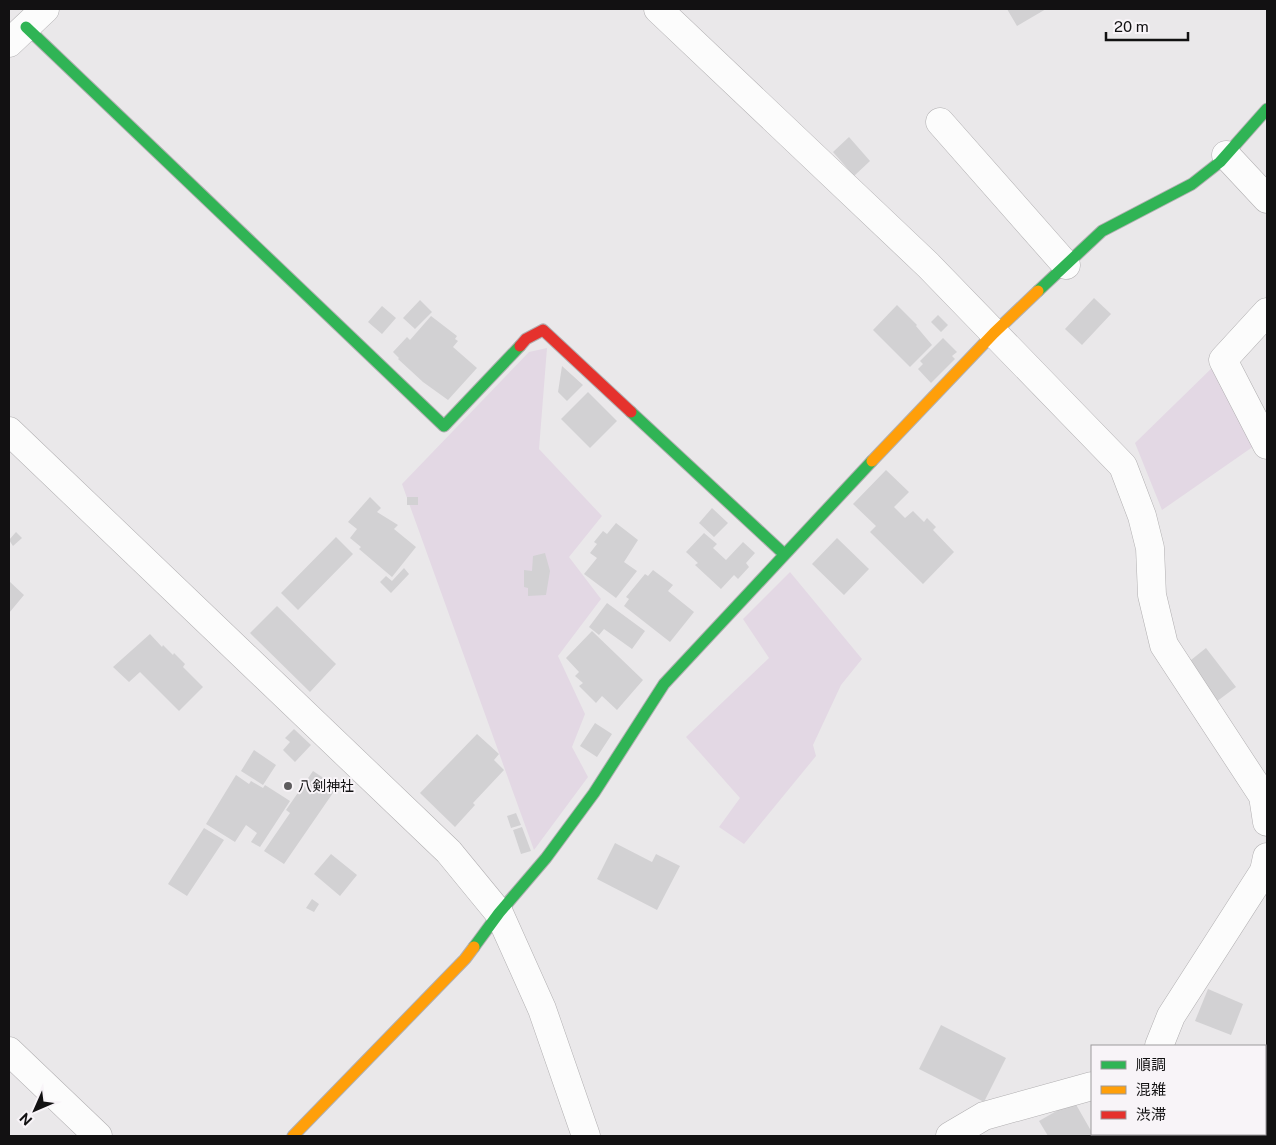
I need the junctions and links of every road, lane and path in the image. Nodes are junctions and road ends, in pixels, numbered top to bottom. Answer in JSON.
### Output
{"nodes":[{"id":1,"x":658,"y":9,"type":"edge"},
{"id":2,"x":27,"y":26,"type":"edge"},
{"id":3,"x":1267,"y":109,"type":"edge"},
{"id":4,"x":940,"y":122,"type":"dead end"},
{"id":5,"x":1226,"y":155,"type":"junction"},
{"id":6,"x":1267,"y":199,"type":"edge"},
{"id":7,"x":1066,"y":265,"type":"junction"},
{"id":8,"x":1267,"y":312,"type":"edge"},
{"id":9,"x":994,"y":333,"type":"junction"},
{"id":10,"x":9,"y":431,"type":"edge"},
{"id":11,"x":1267,"y":445,"type":"edge"},
{"id":12,"x":784,"y":554,"type":"junction"},
{"id":13,"x":1266,"y":804,"type":"edge"},
{"id":14,"x":1267,"y":857,"type":"edge"},
{"id":15,"x":499,"y":913,"type":"junction"},
{"id":16,"x":1159,"y":1045,"type":"edge"},
{"id":17,"x":9,"y":1051,"type":"edge"},
{"id":18,"x":1091,"y":1086,"type":"edge"},
{"id":19,"x":98,"y":1136,"type":"edge"},
{"id":20,"x":293,"y":1136,"type":"edge"},
{"id":21,"x":586,"y":1136,"type":"edge"},
{"id":22,"x":950,"y":1136,"type":"edge"}],
"edges":[{"from":1,"to":9,"type":"street"},
{"from":2,"to":12,"type":"street"},
{"from":3,"to":5,"type":"street"},
{"from":4,"to":7,"type":"street"},
{"from":5,"to":6,"type":"street"},
{"from":5,"to":7,"type":"street"},
{"from":7,"to":9,"type":"street"},
{"from":8,"to":11,"type":"street"},
{"from":9,"to":12,"type":"street"},
{"from":9,"to":13,"type":"street"},
{"from":10,"to":15,"type":"street"},
{"from":12,"to":15,"type":"street"},
{"from":14,"to":16,"type":"street"},
{"from":15,"to":20,"type":"street"},
{"from":15,"to":21,"type":"street"},
{"from":17,"to":19,"type":"street"},
{"from":18,"to":22,"type":"street"}]}
